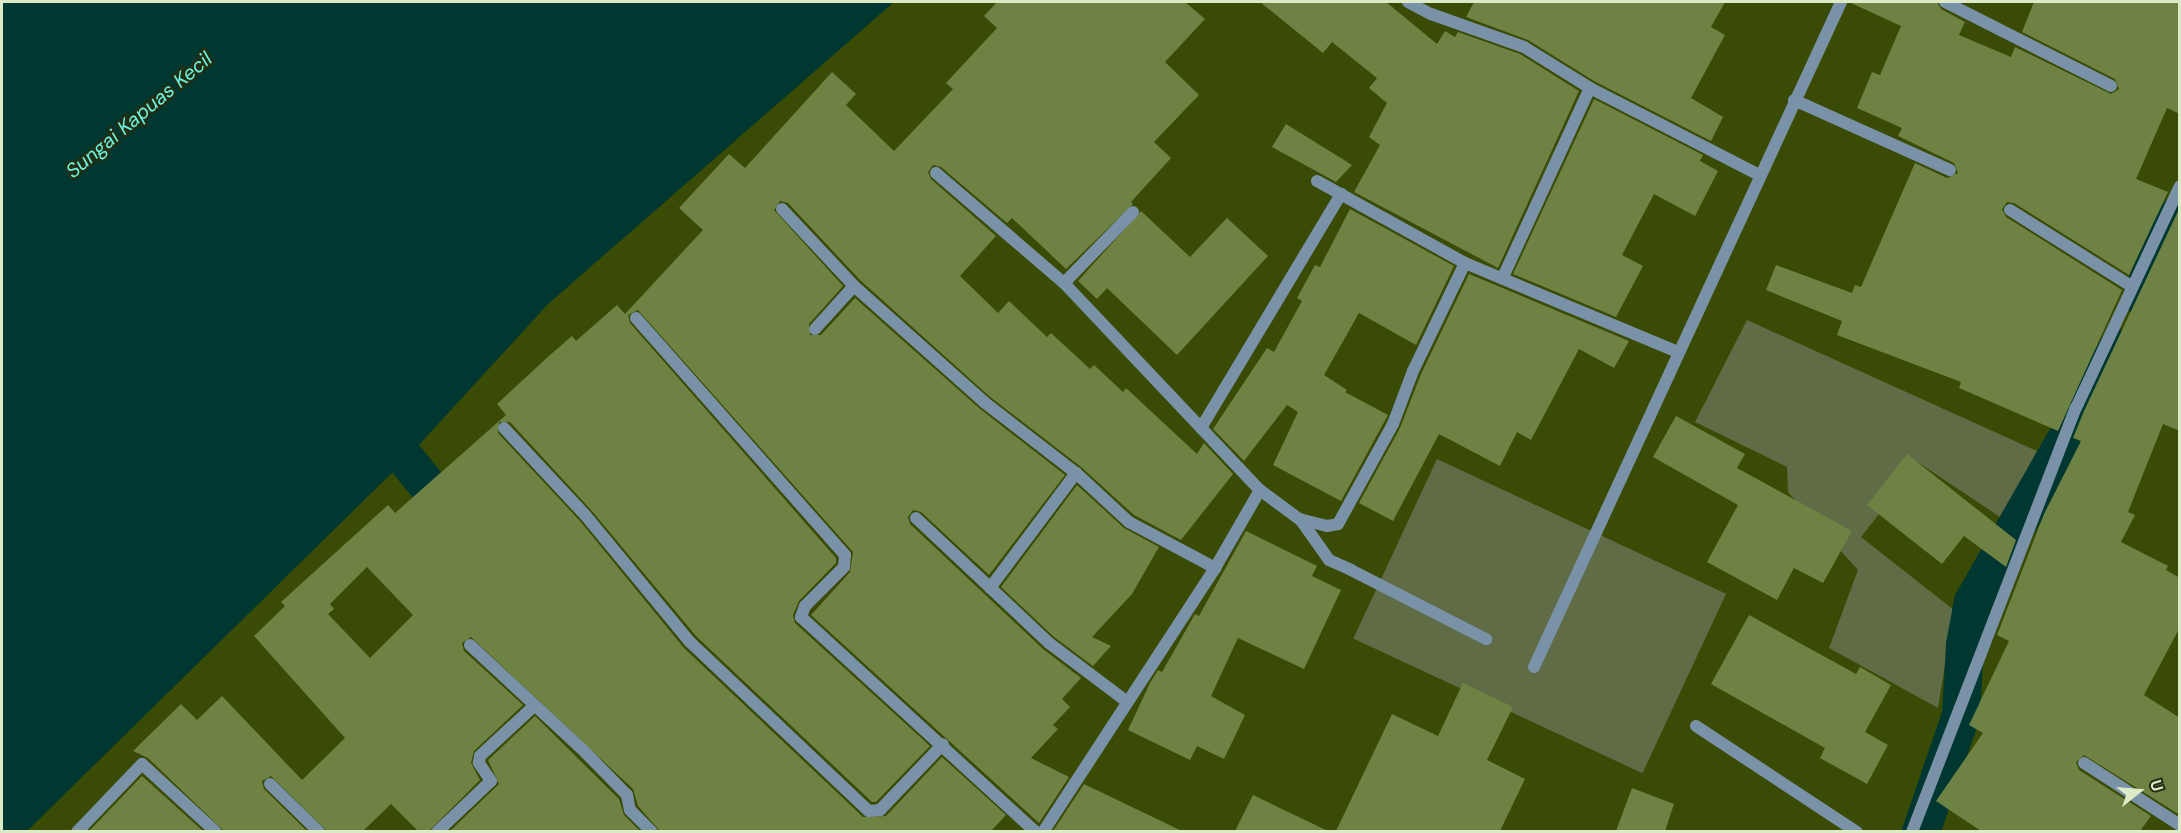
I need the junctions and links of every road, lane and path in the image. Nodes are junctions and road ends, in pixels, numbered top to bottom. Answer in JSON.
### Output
{"nodes":[{"id":1,"x":1408,"y":2,"type":"edge"},
{"id":2,"x":1841,"y":2,"type":"edge"},
{"id":3,"x":1945,"y":2,"type":"edge"},
{"id":4,"x":2111,"y":86,"type":"dead end"},
{"id":5,"x":1590,"y":88,"type":"junction"},
{"id":6,"x":1794,"y":100,"type":"junction"},
{"id":7,"x":1950,"y":170,"type":"dead end"},
{"id":8,"x":936,"y":173,"type":"dead end"},
{"id":9,"x":1759,"y":176,"type":"junction"},
{"id":10,"x":1317,"y":181,"type":"dead end"},
{"id":11,"x":2180,"y":186,"type":"edge"},
{"id":12,"x":1341,"y":194,"type":"junction"},
{"id":13,"x":782,"y":208,"type":"dead end"},
{"id":14,"x":2010,"y":210,"type":"dead end"},
{"id":15,"x":1133,"y":212,"type":"dead end"},
{"id":16,"x":1465,"y":263,"type":"junction"},
{"id":17,"x":1503,"y":277,"type":"junction"},
{"id":18,"x":1064,"y":284,"type":"junction"},
{"id":19,"x":854,"y":286,"type":"junction"},
{"id":20,"x":2131,"y":286,"type":"junction"},
{"id":21,"x":636,"y":318,"type":"dead end"},
{"id":22,"x":815,"y":329,"type":"dead end"},
{"id":23,"x":1678,"y":352,"type":"junction"},
{"id":24,"x":504,"y":428,"type":"dead end"},
{"id":25,"x":1201,"y":428,"type":"junction"},
{"id":26,"x":1076,"y":473,"type":"junction"},
{"id":27,"x":1260,"y":490,"type":"junction"},
{"id":28,"x":916,"y":518,"type":"dead end"},
{"id":29,"x":1300,"y":519,"type":"junction"},
{"id":30,"x":1215,"y":568,"type":"junction"},
{"id":31,"x":990,"y":588,"type":"junction"},
{"id":32,"x":1486,"y":639,"type":"dead end"},
{"id":33,"x":470,"y":645,"type":"dead end"},
{"id":34,"x":1534,"y":666,"type":"dead end"},
{"id":35,"x":1126,"y":701,"type":"junction"},
{"id":36,"x":533,"y":707,"type":"junction"},
{"id":37,"x":1696,"y":726,"type":"dead end"},
{"id":38,"x":943,"y":744,"type":"junction"},
{"id":39,"x":2084,"y":763,"type":"dead end"},
{"id":40,"x":270,"y":784,"type":"dead end"},
{"id":41,"x":2180,"y":825,"type":"edge"},
{"id":42,"x":77,"y":831,"type":"edge"},
{"id":43,"x":216,"y":831,"type":"edge"},
{"id":44,"x":319,"y":831,"type":"edge"},
{"id":45,"x":437,"y":831,"type":"edge"},
{"id":46,"x":652,"y":831,"type":"edge"},
{"id":47,"x":1036,"y":831,"type":"edge"},
{"id":48,"x":1043,"y":831,"type":"edge"},
{"id":49,"x":1857,"y":831,"type":"edge"},
{"id":50,"x":1912,"y":831,"type":"edge"}],
"edges":[{"from":1,"to":5,"type":"street"},
{"from":2,"to":6,"type":"street"},
{"from":3,"to":4,"type":"street"},
{"from":5,"to":9,"type":"street"},
{"from":5,"to":17,"type":"street"},
{"from":6,"to":7,"type":"street"},
{"from":6,"to":9,"type":"street"},
{"from":8,"to":18,"type":"street"},
{"from":9,"to":23,"type":"street"},
{"from":10,"to":12,"type":"street"},
{"from":11,"to":20,"type":"street"},
{"from":12,"to":16,"type":"street"},
{"from":12,"to":25,"type":"street"},
{"from":13,"to":19,"type":"street"},
{"from":14,"to":20,"type":"street"},
{"from":15,"to":18,"type":"street"},
{"from":16,"to":17,"type":"street"},
{"from":16,"to":29,"type":"street"},
{"from":17,"to":23,"type":"street"},
{"from":18,"to":25,"type":"street"},
{"from":19,"to":22,"type":"street"},
{"from":19,"to":26,"type":"street"},
{"from":20,"to":50,"type":"street"},
{"from":21,"to":38,"type":"street"},
{"from":23,"to":34,"type":"street"},
{"from":24,"to":38,"type":"street"},
{"from":25,"to":27,"type":"street"},
{"from":26,"to":30,"type":"street"},
{"from":26,"to":31,"type":"street"},
{"from":27,"to":29,"type":"street"},
{"from":27,"to":30,"type":"street"},
{"from":28,"to":31,"type":"street"},
{"from":29,"to":32,"type":"street"},
{"from":30,"to":35,"type":"street"},
{"from":31,"to":35,"type":"street"},
{"from":33,"to":36,"type":"street"},
{"from":35,"to":48,"type":"street"},
{"from":36,"to":45,"type":"street"},
{"from":36,"to":46,"type":"street"},
{"from":37,"to":49,"type":"street"},
{"from":38,"to":47,"type":"street"},
{"from":39,"to":41,"type":"street"},
{"from":40,"to":44,"type":"street"},
{"from":42,"to":43,"type":"street"}]}
